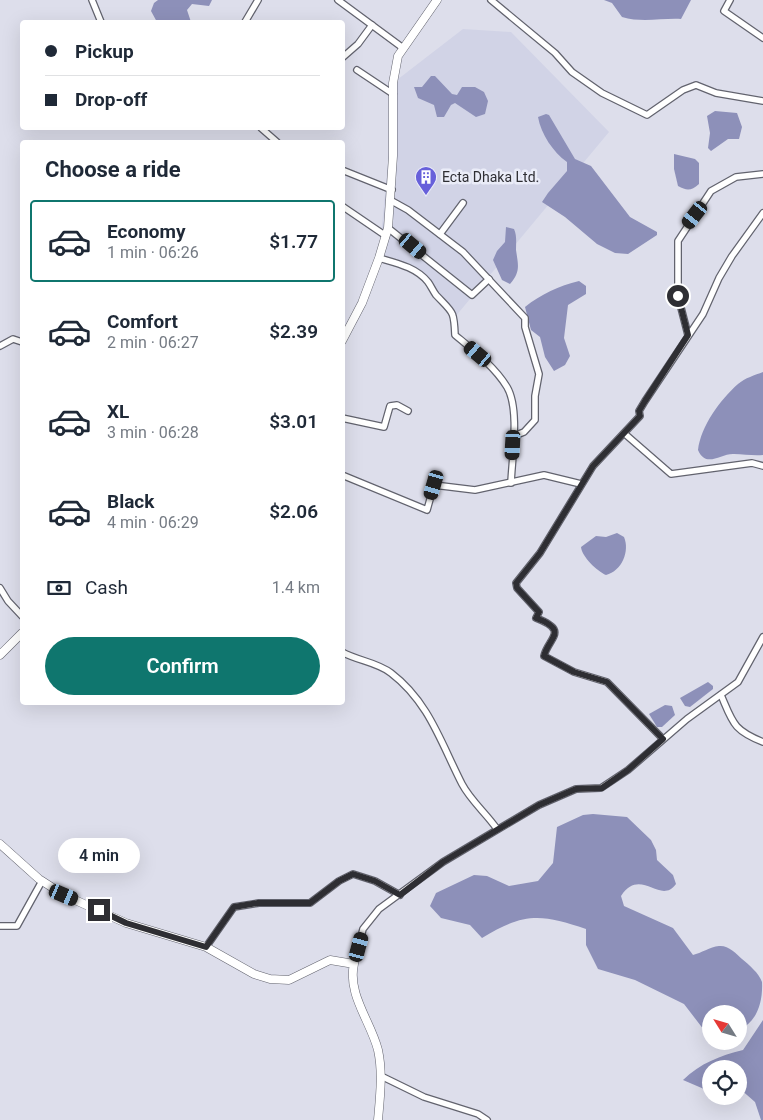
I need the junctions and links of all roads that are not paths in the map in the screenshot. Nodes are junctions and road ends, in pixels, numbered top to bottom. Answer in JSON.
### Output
{"nodes":[{"id":1,"x":92,"y":0,"type":"edge"},
{"id":2,"x":258,"y":0,"type":"edge"},
{"id":3,"x":338,"y":0,"type":"edge"},
{"id":4,"x":437,"y":0,"type":"edge"},
{"id":5,"x":490,"y":0,"type":"edge"},
{"id":6,"x":730,"y":0,"type":"edge"},
{"id":7,"x":99,"y":20,"type":"edge"},
{"id":8,"x":246,"y":20,"type":"edge"},
{"id":9,"x":372,"y":25,"type":"junction"},
{"id":10,"x":763,"y":38,"type":"edge"},
{"id":11,"x":403,"y":48,"type":"junction"},
{"id":12,"x":345,"y":55,"type":"edge"},
{"id":13,"x":357,"y":70,"type":"dead end"},
{"id":14,"x":393,"y":94,"type":"junction"},
{"id":15,"x":763,"y":101,"type":"edge"},
{"id":16,"x":263,"y":130,"type":"edge"},
{"id":17,"x":275,"y":140,"type":"edge"},
{"id":18,"x":345,"y":171,"type":"edge"},
{"id":19,"x":763,"y":174,"type":"edge"},
{"id":20,"x":392,"y":190,"type":"junction"},
{"id":21,"x":390,"y":200,"type":"junction"},
{"id":22,"x":463,"y":203,"type":"dead end"},
{"id":23,"x":345,"y":208,"type":"edge"},
{"id":24,"x":763,"y":213,"type":"edge"},
{"id":25,"x":387,"y":232,"type":"junction"},
{"id":26,"x":440,"y":234,"type":"junction"},
{"id":27,"x":379,"y":258,"type":"junction"},
{"id":28,"x":489,"y":279,"type":"junction"},
{"id":29,"x":688,"y":335,"type":"junction"},
{"id":30,"x":345,"y":336,"type":"edge"},
{"id":31,"x":20,"y":341,"type":"edge"},
{"id":32,"x":0,"y":346,"type":"edge"},
{"id":33,"x":408,"y":411,"type":"dead end"},
{"id":34,"x":345,"y":419,"type":"edge"},
{"id":35,"x":625,"y":434,"type":"junction"},
{"id":36,"x":514,"y":436,"type":"junction"},
{"id":37,"x":763,"y":466,"type":"edge"},
{"id":38,"x":345,"y":476,"type":"edge"},
{"id":39,"x":511,"y":483,"type":"junction"},
{"id":40,"x":581,"y":484,"type":"junction"},
{"id":41,"x":0,"y":588,"type":"edge"},
{"id":42,"x":20,"y":614,"type":"edge"},
{"id":43,"x":20,"y":635,"type":"edge"},
{"id":44,"x":763,"y":637,"type":"edge"},
{"id":45,"x":345,"y":654,"type":"edge"},
{"id":46,"x":0,"y":655,"type":"edge"},
{"id":47,"x":721,"y":695,"type":"junction"},
{"id":48,"x":663,"y":739,"type":"junction"},
{"id":49,"x":763,"y":742,"type":"edge"},
{"id":50,"x":497,"y":829,"type":"junction"},
{"id":51,"x":0,"y":844,"type":"edge"},
{"id":52,"x":42,"y":881,"type":"junction"},
{"id":53,"x":400,"y":895,"type":"junction"},
{"id":54,"x":0,"y":926,"type":"edge"},
{"id":55,"x":206,"y":947,"type":"junction"},
{"id":56,"x":354,"y":964,"type":"junction"},
{"id":57,"x":381,"y":1076,"type":"junction"},
{"id":58,"x":378,"y":1120,"type":"edge"},
{"id":59,"x":487,"y":1120,"type":"edge"}],
"edges":[{"from":1,"to":7,"type":"street"},
{"from":2,"to":8,"type":"street"},
{"from":3,"to":9,"type":"street"},
{"from":4,"to":11,"type":"street"},
{"from":5,"to":15,"type":"street"},
{"from":6,"to":10,"type":"street"},
{"from":9,"to":11,"type":"street"},
{"from":9,"to":12,"type":"street"},
{"from":11,"to":14,"type":"street"},
{"from":13,"to":14,"type":"street"},
{"from":14,"to":20,"type":"street"},
{"from":16,"to":17,"type":"street"},
{"from":18,"to":20,"type":"street"},
{"from":19,"to":29,"type":"street"},
{"from":20,"to":21,"type":"street"},
{"from":21,"to":25,"type":"street"},
{"from":21,"to":26,"type":"street"},
{"from":22,"to":26,"type":"street"},
{"from":23,"to":25,"type":"street"},
{"from":24,"to":29,"type":"street"},
{"from":25,"to":27,"type":"street"},
{"from":25,"to":28,"type":"street"},
{"from":26,"to":28,"type":"street"},
{"from":27,"to":30,"type":"street"},
{"from":27,"to":36,"type":"street"},
{"from":28,"to":36,"type":"street"},
{"from":29,"to":35,"type":"street"},
{"from":31,"to":32,"type":"street"},
{"from":33,"to":34,"type":"street"},
{"from":35,"to":37,"type":"street"},
{"from":35,"to":40,"type":"street"},
{"from":36,"to":39,"type":"street"},
{"from":38,"to":39,"type":"street"},
{"from":39,"to":40,"type":"street"},
{"from":40,"to":48,"type":"street"},
{"from":41,"to":42,"type":"street"},
{"from":43,"to":46,"type":"street"},
{"from":44,"to":47,"type":"street"},
{"from":45,"to":50,"type":"street"},
{"from":47,"to":48,"type":"street"},
{"from":47,"to":49,"type":"street"},
{"from":48,"to":50,"type":"street"},
{"from":50,"to":53,"type":"street"},
{"from":51,"to":52,"type":"street"},
{"from":52,"to":54,"type":"street"},
{"from":52,"to":55,"type":"street"},
{"from":53,"to":55,"type":"street"},
{"from":53,"to":56,"type":"street"},
{"from":55,"to":56,"type":"street"},
{"from":56,"to":57,"type":"street"},
{"from":57,"to":58,"type":"street"},
{"from":57,"to":59,"type":"street"}]}
